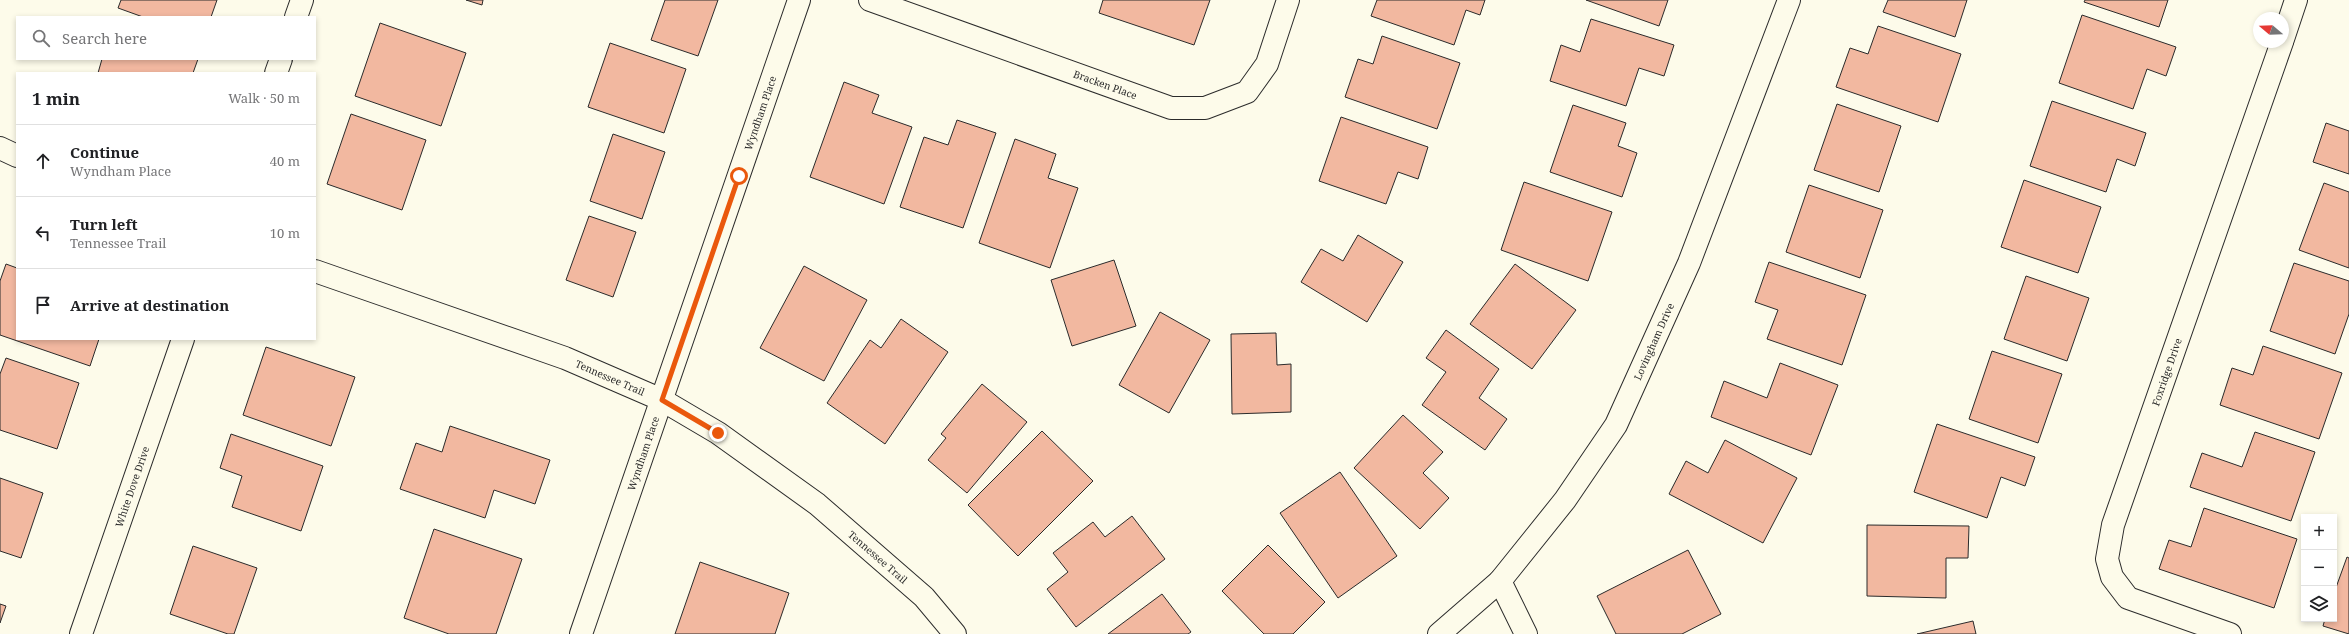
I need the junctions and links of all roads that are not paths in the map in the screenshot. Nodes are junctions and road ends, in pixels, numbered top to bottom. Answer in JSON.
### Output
{"nodes":[{"id":1,"x":302,"y":0,"type":"edge"},
{"id":2,"x":799,"y":0,"type":"edge"},
{"id":3,"x":870,"y":0,"type":"edge"},
{"id":4,"x":1288,"y":0,"type":"edge"},
{"id":5,"x":1789,"y":0,"type":"edge"},
{"id":6,"x":2296,"y":0,"type":"edge"},
{"id":7,"x":296,"y":16,"type":"edge"},
{"id":8,"x":2289,"y":21,"type":"edge"},
{"id":9,"x":2280,"y":48,"type":"edge"},
{"id":10,"x":281,"y":60,"type":"edge"},
{"id":11,"x":276,"y":72,"type":"edge"},
{"id":12,"x":0,"y":148,"type":"edge"},
{"id":13,"x":16,"y":156,"type":"edge"},
{"id":14,"x":316,"y":271,"type":"edge"},
{"id":15,"x":183,"y":340,"type":"edge"},
{"id":16,"x":662,"y":400,"type":"junction"},
{"id":17,"x":1500,"y":581,"type":"junction"},
{"id":18,"x":81,"y":634,"type":"edge"},
{"id":19,"x":581,"y":634,"type":"edge"},
{"id":20,"x":955,"y":634,"type":"edge"},
{"id":21,"x":1439,"y":634,"type":"edge"},
{"id":22,"x":1526,"y":634,"type":"edge"},
{"id":23,"x":2230,"y":634,"type":"edge"}],
"edges":[{"from":1,"to":7,"type":"street"},
{"from":2,"to":16,"type":"street","name":"Wyndham Place"},
{"from":3,"to":4,"type":"street","name":"Bracken Place"},
{"from":5,"to":17,"type":"street","name":"Lovingham Drive"},
{"from":6,"to":8,"type":"street"},
{"from":9,"to":23,"type":"street","name":"Foxridge Drive"},
{"from":10,"to":11,"type":"street"},
{"from":12,"to":13,"type":"street"},
{"from":14,"to":16,"type":"street","name":"Tennessee Trail"},
{"from":15,"to":18,"type":"street","name":"White Dove Drive"},
{"from":16,"to":19,"type":"street","name":"Wyndham Place"},
{"from":16,"to":20,"type":"street","name":"Tennessee Trail"},
{"from":17,"to":21,"type":"street","name":"Lovingham Drive"},
{"from":17,"to":22,"type":"street"}]}
